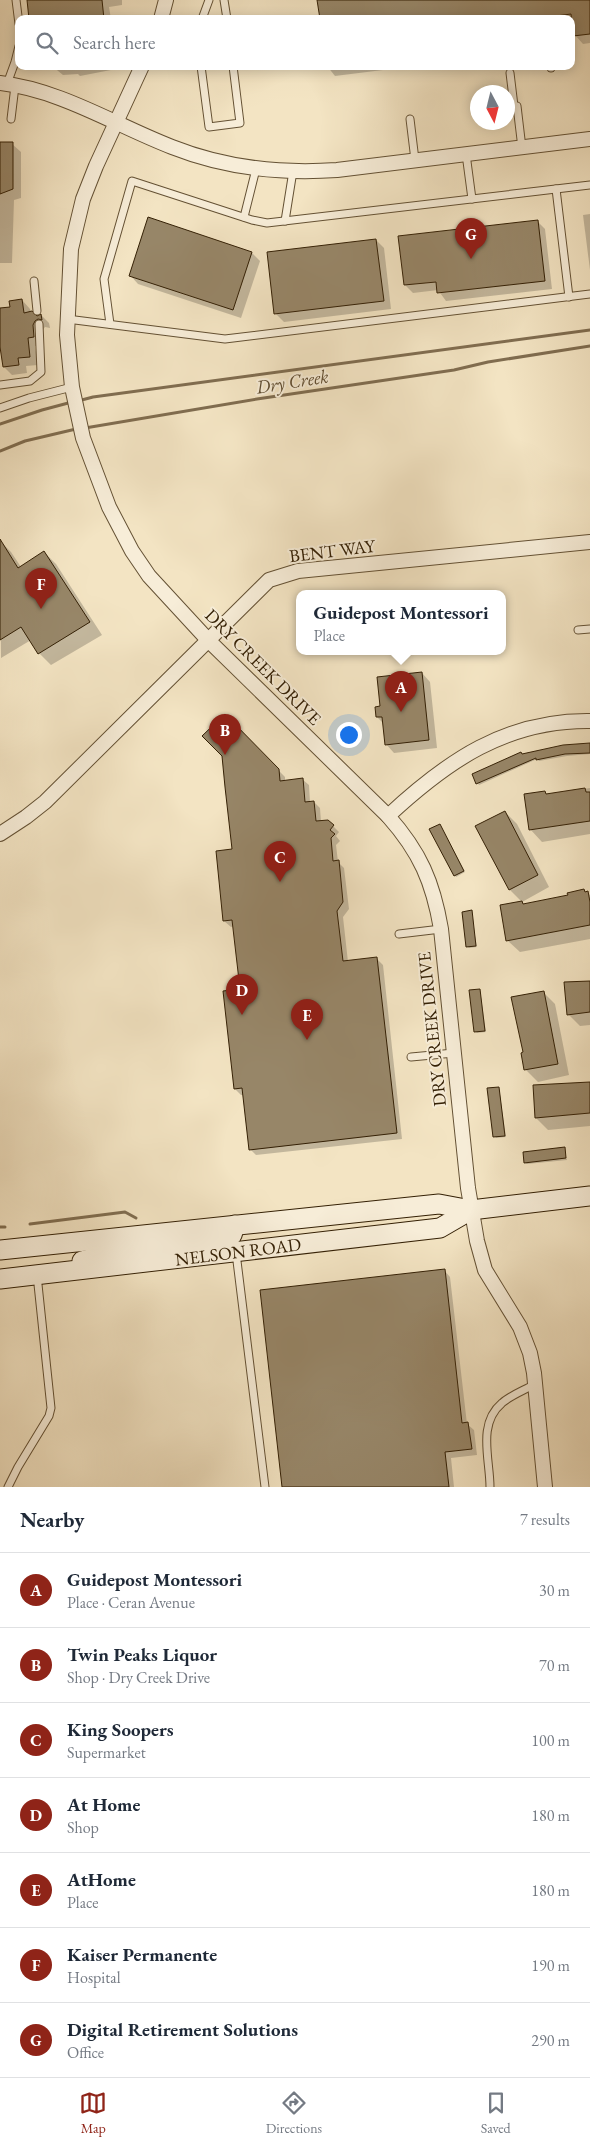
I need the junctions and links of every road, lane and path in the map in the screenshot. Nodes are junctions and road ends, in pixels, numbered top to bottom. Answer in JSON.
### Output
{"nodes":[{"id":1,"x":16,"y":0,"type":"edge"},
{"id":2,"x":166,"y":0,"type":"edge"},
{"id":3,"x":209,"y":0,"type":"edge"},
{"id":4,"x":224,"y":0,"type":"edge"},
{"id":5,"x":18,"y":15,"type":"edge"},
{"id":6,"x":162,"y":15,"type":"edge"},
{"id":7,"x":203,"y":15,"type":"edge"},
{"id":8,"x":226,"y":15,"type":"edge"},
{"id":9,"x":15,"y":62,"type":"edge"},
{"id":10,"x":140,"y":70,"type":"edge"},
{"id":11,"x":202,"y":70,"type":"edge"},
{"id":12,"x":233,"y":70,"type":"edge"},
{"id":13,"x":510,"y":73,"type":"dead end"},
{"id":14,"x":7,"y":84,"type":"edge"},
{"id":15,"x":410,"y":119,"type":"dead end"},
{"id":16,"x":11,"y":120,"type":"dead end"},
{"id":17,"x":115,"y":122,"type":"junction"},
{"id":18,"x":590,"y":139,"type":"edge"},
{"id":19,"x":522,"y":148,"type":"junction"},
{"id":20,"x":466,"y":154,"type":"junction"},
{"id":21,"x":415,"y":160,"type":"junction"},
{"id":22,"x":256,"y":169,"type":"junction"},
{"id":23,"x":293,"y":171,"type":"junction"},
{"id":24,"x":590,"y":185,"type":"edge"},
{"id":25,"x":556,"y":189,"type":"junction"},
{"id":26,"x":472,"y":199,"type":"junction"},
{"id":27,"x":244,"y":217,"type":"junction"},
{"id":28,"x":285,"y":221,"type":"junction"},
{"id":29,"x":34,"y":281,"type":"dead end"},
{"id":30,"x":590,"y":294,"type":"edge"},
{"id":31,"x":569,"y":297,"type":"junction"},
{"id":32,"x":38,"y":311,"type":"dead end"},
{"id":33,"x":67,"y":319,"type":"junction"},
{"id":34,"x":39,"y":324,"type":"dead end"},
{"id":35,"x":110,"y":324,"type":"junction"},
{"id":36,"x":0,"y":385,"type":"edge"},
{"id":37,"x":72,"y":387,"type":"junction"},
{"id":38,"x":0,"y":408,"type":"edge"},
{"id":39,"x":590,"y":542,"type":"edge"},
{"id":40,"x":590,"y":628,"type":"edge"},
{"id":41,"x":578,"y":630,"type":"dead end"},
{"id":42,"x":208,"y":640,"type":"junction"},
{"id":43,"x":590,"y":721,"type":"edge"},
{"id":44,"x":388,"y":816,"type":"junction"},
{"id":45,"x":0,"y":834,"type":"edge"},
{"id":46,"x":441,"y":929,"type":"junction"},
{"id":47,"x":399,"y":934,"type":"dead end"},
{"id":48,"x":454,"y":1053,"type":"junction"},
{"id":49,"x":411,"y":1057,"type":"dead end"},
{"id":50,"x":590,"y":1196,"type":"edge"},
{"id":51,"x":471,"y":1210,"type":"junction"},
{"id":52,"x":235,"y":1225,"type":"junction"},
{"id":53,"x":0,"y":1250,"type":"edge"},
{"id":54,"x":236,"y":1253,"type":"junction"},
{"id":55,"x":58,"y":1272,"type":"junction"},
{"id":56,"x":36,"y":1275,"type":"junction"},
{"id":57,"x":0,"y":1279,"type":"edge"},
{"id":58,"x":535,"y":1384,"type":"junction"},
{"id":59,"x":8,"y":1487,"type":"edge"},
{"id":60,"x":265,"y":1487,"type":"edge"},
{"id":61,"x":490,"y":1487,"type":"edge"},
{"id":62,"x":545,"y":1487,"type":"edge"}],
"edges":[{"from":1,"to":5,"type":"lane"},
{"from":2,"to":6,"type":"street"},
{"from":3,"to":7,"type":"lane"},
{"from":4,"to":8,"type":"lane"},
{"from":9,"to":14,"type":"lane"},
{"from":10,"to":17,"type":"street","name":"DRY CREEK DRIVE"},
{"from":11,"to":12,"type":"lane"},
{"from":13,"to":19,"type":"lane"},
{"from":14,"to":16,"type":"lane"},
{"from":14,"to":17,"type":"street"},
{"from":15,"to":21,"type":"lane"},
{"from":17,"to":22,"type":"street"},
{"from":17,"to":33,"type":"street","name":"DRY CREEK DRIVE"},
{"from":18,"to":19,"type":"street"},
{"from":19,"to":20,"type":"street"},
{"from":20,"to":21,"type":"street"},
{"from":20,"to":26,"type":"lane"},
{"from":21,"to":23,"type":"street"},
{"from":22,"to":23,"type":"street"},
{"from":22,"to":27,"type":"lane"},
{"from":23,"to":28,"type":"lane"},
{"from":24,"to":25,"type":"lane"},
{"from":25,"to":26,"type":"lane"},
{"from":25,"to":31,"type":"lane"},
{"from":26,"to":28,"type":"lane"},
{"from":27,"to":28,"type":"lane"},
{"from":27,"to":35,"type":"lane"},
{"from":29,"to":32,"type":"lane"},
{"from":30,"to":31,"type":"lane"},
{"from":31,"to":35,"type":"lane"},
{"from":33,"to":35,"type":"lane"},
{"from":33,"to":37,"type":"street","name":"DRY CREEK DRIVE"},
{"from":34,"to":36,"type":"lane"},
{"from":37,"to":38,"type":"lane"},
{"from":37,"to":42,"type":"street","name":"DRY CREEK DRIVE"},
{"from":39,"to":42,"type":"street","name":"BENT WAY"},
{"from":40,"to":41,"type":"lane"},
{"from":42,"to":44,"type":"street","name":"DRY CREEK DRIVE"},
{"from":42,"to":45,"type":"street","name":"BENT WAY"},
{"from":43,"to":44,"type":"street"},
{"from":44,"to":46,"type":"street","name":"DRY CREEK DRIVE"},
{"from":46,"to":47,"type":"lane"},
{"from":46,"to":48,"type":"street","name":"DRY CREEK DRIVE"},
{"from":48,"to":49,"type":"lane"},
{"from":48,"to":51,"type":"street","name":"DRY CREEK DRIVE"},
{"from":50,"to":51,"type":"main road","name":"NELSON ROAD"},
{"from":51,"to":52,"type":"main road","name":"NELSON ROAD"},
{"from":51,"to":54,"type":"main road","name":"NELSON ROAD"},
{"from":51,"to":58,"type":"street","name":"DRY CREEK DRIVE"},
{"from":52,"to":53,"type":"main road","name":"NELSON ROAD"},
{"from":52,"to":55,"type":"main road"},
{"from":54,"to":55,"type":"main road","name":"NELSON ROAD"},
{"from":54,"to":60,"type":"lane"},
{"from":55,"to":56,"type":"main road","name":"NELSON ROAD"},
{"from":56,"to":57,"type":"main road","name":"NELSON ROAD"},
{"from":56,"to":59,"type":"lane"},
{"from":58,"to":61,"type":"lane"},
{"from":58,"to":62,"type":"street","name":"DRY CREEK DRIVE"}]}
